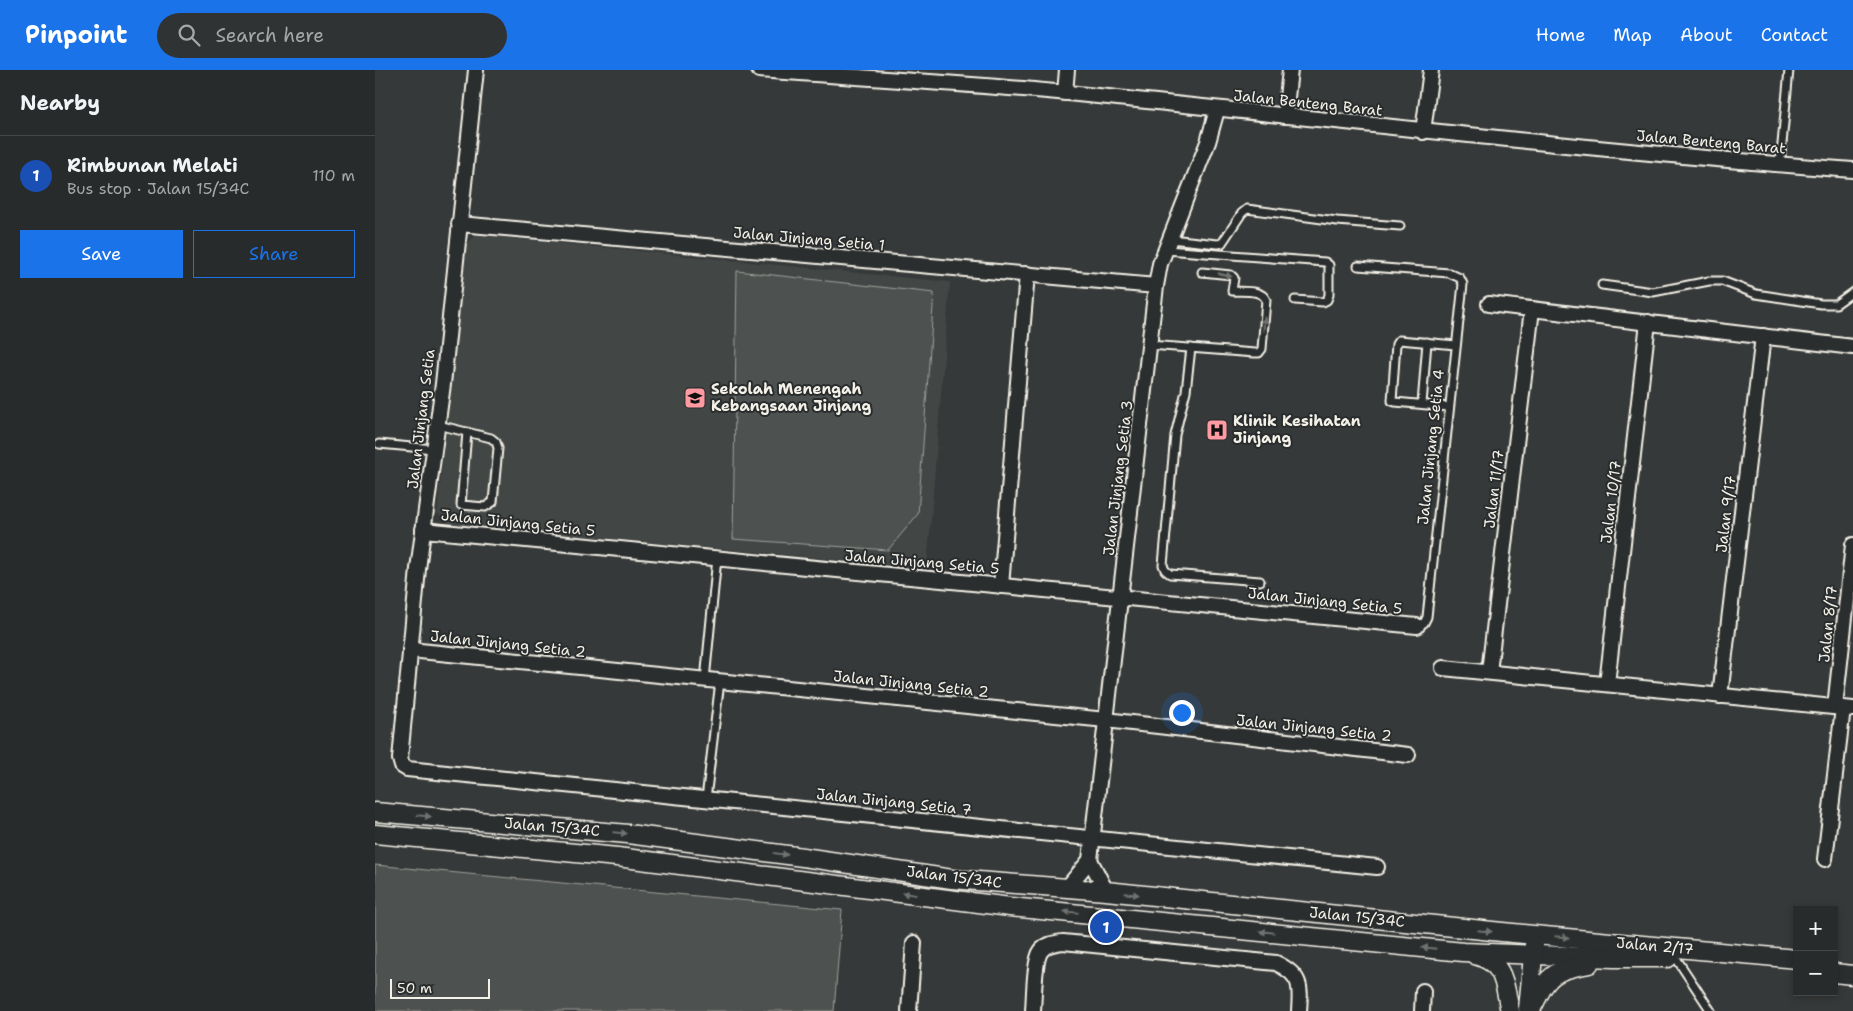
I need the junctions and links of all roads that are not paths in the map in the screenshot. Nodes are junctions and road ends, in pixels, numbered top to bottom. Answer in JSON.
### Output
{"nodes":[{"id":1,"x":476,"y":70,"type":"edge"},
{"id":2,"x":759,"y":70,"type":"edge"},
{"id":3,"x":1067,"y":70,"type":"edge"},
{"id":4,"x":1290,"y":70,"type":"edge"},
{"id":5,"x":1431,"y":70,"type":"edge"},
{"id":6,"x":1789,"y":70,"type":"edge"},
{"id":7,"x":1065,"y":93,"type":"junction"},
{"id":8,"x":1217,"y":110,"type":"junction"},
{"id":9,"x":1285,"y":116,"type":"junction"},
{"id":10,"x":1423,"y":132,"type":"junction"},
{"id":11,"x":1780,"y":165,"type":"junction"},
{"id":12,"x":1853,"y":170,"type":"edge"},
{"id":13,"x":459,"y":224,"type":"junction"},
{"id":14,"x":1400,"y":226,"type":"dead end"},
{"id":15,"x":1168,"y":244,"type":"junction"},
{"id":16,"x":1358,"y":266,"type":"dead end"},
{"id":17,"x":1202,"y":272,"type":"dead end"},
{"id":18,"x":1027,"y":274,"type":"junction"},
{"id":19,"x":1602,"y":285,"type":"dead end"},
{"id":20,"x":1156,"y":286,"type":"junction"},
{"id":21,"x":1853,"y":292,"type":"edge"},
{"id":22,"x":1295,"y":300,"type":"dead end"},
{"id":23,"x":1489,"y":304,"type":"dead end"},
{"id":24,"x":1531,"y":309,"type":"junction"},
{"id":25,"x":1649,"y":322,"type":"junction"},
{"id":26,"x":1763,"y":336,"type":"junction"},
{"id":27,"x":1427,"y":342,"type":"junction"},
{"id":28,"x":1149,"y":345,"type":"junction"},
{"id":29,"x":1456,"y":345,"type":"junction"},
{"id":30,"x":1853,"y":347,"type":"edge"},
{"id":31,"x":1191,"y":348,"type":"junction"},
{"id":32,"x":1422,"y":404,"type":"junction"},
{"id":33,"x":1449,"y":407,"type":"junction"},
{"id":34,"x":438,"y":426,"type":"junction"},
{"id":35,"x":467,"y":432,"type":"junction"},
{"id":36,"x":379,"y":444,"type":"dead end"},
{"id":37,"x":434,"y":448,"type":"junction"},
{"id":38,"x":423,"y":530,"type":"junction"},
{"id":39,"x":1853,"y":545,"type":"edge"},
{"id":40,"x":717,"y":558,"type":"junction"},
{"id":41,"x":1260,"y":581,"type":"dead end"},
{"id":42,"x":1001,"y":586,"type":"junction"},
{"id":43,"x":1120,"y":597,"type":"junction"},
{"id":44,"x":1417,"y":626,"type":"joint"},
{"id":45,"x":410,"y":650,"type":"junction"},
{"id":46,"x":1443,"y":668,"type":"dead end"},
{"id":47,"x":1489,"y":672,"type":"junction"},
{"id":48,"x":705,"y":680,"type":"junction"},
{"id":49,"x":720,"y":682,"type":"junction"},
{"id":50,"x":1607,"y":684,"type":"junction"},
{"id":51,"x":1720,"y":696,"type":"junction"},
{"id":52,"x":1844,"y":708,"type":"edge"},
{"id":53,"x":1106,"y":720,"type":"junction"},
{"id":54,"x":1408,"y":755,"type":"dead end"},
{"id":55,"x":407,"y":769,"type":"joint"},
{"id":56,"x":706,"y":800,"type":"junction"},
{"id":57,"x":375,"y":812,"type":"edge"},
{"id":58,"x":375,"y":834,"type":"edge"},
{"id":59,"x":1093,"y":838,"type":"junction"},
{"id":60,"x":1825,"y":859,"type":"dead end"},
{"id":61,"x":1090,"y":860,"type":"junction"},
{"id":62,"x":1377,"y":867,"type":"dead end"},
{"id":63,"x":1066,"y":889,"type":"junction"},
{"id":64,"x":1106,"y":891,"type":"junction"},
{"id":65,"x":1513,"y":934,"type":"junction"},
{"id":66,"x":1535,"y":935,"type":"junction"},
{"id":67,"x":914,"y":943,"type":"dead end"},
{"id":68,"x":1463,"y":952,"type":"junction"},
{"id":69,"x":1512,"y":954,"type":"junction"},
{"id":70,"x":1533,"y":955,"type":"junction"},
{"id":71,"x":1622,"y":958,"type":"junction"},
{"id":72,"x":1676,"y":958,"type":"junction"},
{"id":73,"x":1793,"y":959,"type":"edge"},
{"id":74,"x":1838,"y":962,"type":"edge"},
{"id":75,"x":1853,"y":964,"type":"edge"},
{"id":76,"x":1793,"y":970,"type":"edge"},
{"id":77,"x":1838,"y":973,"type":"edge"},
{"id":78,"x":1853,"y":975,"type":"edge"},
{"id":79,"x":1423,"y":991,"type":"dead end"},
{"id":80,"x":909,"y":1011,"type":"edge"},
{"id":81,"x":1033,"y":1011,"type":"edge"},
{"id":82,"x":1299,"y":1011,"type":"edge"},
{"id":83,"x":1421,"y":1011,"type":"edge"},
{"id":84,"x":1511,"y":1011,"type":"edge"},
{"id":85,"x":1529,"y":1011,"type":"edge"},
{"id":86,"x":1711,"y":1011,"type":"edge"}],
"edges":[{"from":1,"to":13,"type":"street","name":"Jalan Jinjang Setia"},
{"from":2,"to":7,"type":"street","name":"Jalan Benteng Barat"},
{"from":3,"to":7,"type":"street"},
{"from":4,"to":9,"type":"street"},
{"from":5,"to":10,"type":"street"},
{"from":6,"to":11,"type":"lane"},
{"from":7,"to":8,"type":"street","name":"Jalan Benteng Barat"},
{"from":8,"to":9,"type":"street","name":"Jalan Benteng Barat"},
{"from":8,"to":15,"type":"street","name":"Jalan Jinjang Setia 3"},
{"from":9,"to":10,"type":"street","name":"Jalan Benteng Barat"},
{"from":10,"to":11,"type":"street","name":"Jalan Benteng Barat"},
{"from":11,"to":12,"type":"street","name":"Jalan Benteng Barat"},
{"from":13,"to":18,"type":"street","name":"Jalan Jinjang Setia 1"},
{"from":13,"to":34,"type":"street","name":"Jalan Jinjang Setia"},
{"from":14,"to":15,"type":"lane"},
{"from":15,"to":20,"type":"street","name":"Jalan Jinjang Setia 3"},
{"from":15,"to":22,"type":"lane"},
{"from":16,"to":29,"type":"lane","name":"Jalan Jinjang Setia 4"},
{"from":17,"to":31,"type":"lane"},
{"from":18,"to":20,"type":"street","name":"Jalan Jinjang Setia 1"},
{"from":18,"to":42,"type":"street"},
{"from":19,"to":21,"type":"lane"},
{"from":20,"to":28,"type":"street","name":"Jalan Jinjang Setia 3"},
{"from":23,"to":24,"type":"street"},
{"from":24,"to":25,"type":"street"},
{"from":24,"to":47,"type":"street","name":"Jalan 11/17"},
{"from":25,"to":26,"type":"street"},
{"from":25,"to":50,"type":"street","name":"Jalan 10/17"},
{"from":26,"to":30,"type":"street"},
{"from":26,"to":51,"type":"street","name":"Jalan 9/17"},
{"from":27,"to":29,"type":"lane"},
{"from":27,"to":32,"type":"lane"},
{"from":27,"to":32,"type":"lane"},
{"from":28,"to":31,"type":"lane"},
{"from":28,"to":43,"type":"street","name":"Jalan Jinjang Setia 3"},
{"from":29,"to":33,"type":"lane","name":"Jalan Jinjang Setia 4"},
{"from":31,"to":41,"type":"lane"},
{"from":32,"to":33,"type":"lane"},
{"from":33,"to":44,"type":"lane","name":"Jalan Jinjang Setia 4"},
{"from":34,"to":35,"type":"lane"},
{"from":34,"to":37,"type":"street","name":"Jalan Jinjang Setia"},
{"from":35,"to":35,"type":"lane"},
{"from":36,"to":37,"type":"lane"},
{"from":37,"to":38,"type":"street","name":"Jalan Jinjang Setia"},
{"from":38,"to":40,"type":"street","name":"Jalan Jinjang Setia 5"},
{"from":38,"to":45,"type":"street","name":"Jalan Jinjang Setia"},
{"from":39,"to":52,"type":"street","name":"Jalan 8/17"},
{"from":40,"to":42,"type":"street","name":"Jalan Jinjang Setia 5"},
{"from":40,"to":48,"type":"lane"},
{"from":42,"to":43,"type":"street","name":"Jalan Jinjang Setia 5"},
{"from":43,"to":44,"type":"street","name":"Jalan Jinjang Setia 5"},
{"from":43,"to":53,"type":"street","name":"Jalan Jinjang Setia 3"},
{"from":45,"to":48,"type":"street","name":"Jalan Jinjang Setia 2"},
{"from":45,"to":55,"type":"street","name":"Jalan Jinjang Setia"},
{"from":46,"to":47,"type":"street"},
{"from":47,"to":50,"type":"street"},
{"from":48,"to":49,"type":"street","name":"Jalan Jinjang Setia 2"},
{"from":49,"to":53,"type":"street","name":"Jalan Jinjang Setia 2"},
{"from":49,"to":56,"type":"lane"},
{"from":50,"to":51,"type":"street"},
{"from":51,"to":52,"type":"street"},
{"from":52,"to":60,"type":"street","name":"Jalan 8/17"},
{"from":53,"to":54,"type":"street","name":"Jalan Jinjang Setia 2"},
{"from":53,"to":59,"type":"street","name":"Jalan Jinjang Setia 3"},
{"from":55,"to":56,"type":"street","name":"Jalan Jinjang Setia 7"},
{"from":56,"to":59,"type":"street","name":"Jalan Jinjang Setia 7"},
{"from":57,"to":63,"type":"street","name":"Jalan 15/34C","one_way":true},
{"from":68,"to":58,"type":"street","name":"Jalan 15/34C","one_way":true},
{"from":59,"to":61,"type":"street","name":"Jalan Jinjang Setia 3"},
{"from":59,"to":62,"type":"street","name":"Jalan Jinjang Setia 7"},
{"from":61,"to":63,"type":"street"},
{"from":61,"to":64,"type":"street"},
{"from":63,"to":64,"type":"street","name":"Jalan 15/34C"},
{"from":64,"to":65,"type":"street","name":"Jalan 15/34C","one_way":true},
{"from":65,"to":66,"type":"street","name":"Jalan 2/17"},
{"from":65,"to":69,"type":"street"},
{"from":66,"to":70,"type":"street"},
{"from":66,"to":73,"type":"street","name":"Jalan 2/17","one_way":true},
{"from":67,"to":80,"type":"street"},
{"from":68,"to":69,"type":"street","name":"Jalan 15/34C"},
{"from":68,"to":84,"type":"street"},
{"from":69,"to":70,"type":"street","name":"Jalan 15/34C"},
{"from":69,"to":84,"type":"street"},
{"from":70,"to":71,"type":"street","name":"Jalan 15/34C"},
{"from":70,"to":85,"type":"street"},
{"from":71,"to":72,"type":"street","name":"Jalan 2/17"},
{"from":71,"to":85,"type":"street"},
{"from":72,"to":76,"type":"street","name":"Jalan 2/17"},
{"from":72,"to":86,"type":"lane"},
{"from":74,"to":75,"type":"street"},
{"from":77,"to":78,"type":"street"},
{"from":79,"to":83,"type":"street"},
{"from":81,"to":82,"type":"street"}]}
